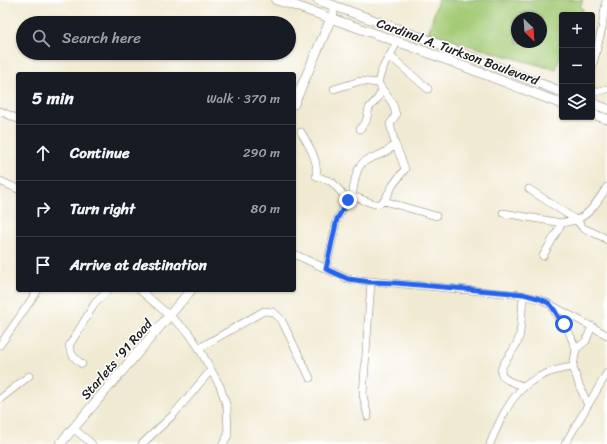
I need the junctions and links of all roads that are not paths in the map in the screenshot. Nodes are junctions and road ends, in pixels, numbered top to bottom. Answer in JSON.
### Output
{"nodes":[{"id":1,"x":276,"y":0,"type":"edge"},
{"id":2,"x":318,"y":0,"type":"edge"},
{"id":3,"x":606,"y":0,"type":"edge"},
{"id":4,"x":336,"y":7,"type":"junction"},
{"id":5,"x":332,"y":19,"type":"junction"},
{"id":6,"x":347,"y":25,"type":"junction"},
{"id":7,"x":605,"y":29,"type":"edge"},
{"id":8,"x":417,"y":36,"type":"junction"},
{"id":9,"x":323,"y":37,"type":"junction"},
{"id":10,"x":397,"y":42,"type":"junction"},
{"id":11,"x":413,"y":47,"type":"junction"},
{"id":12,"x":390,"y":56,"type":"junction"},
{"id":13,"x":595,"y":59,"type":"edge"},
{"id":14,"x":378,"y":83,"type":"junction"},
{"id":15,"x":334,"y":89,"type":"dead end"},
{"id":16,"x":428,"y":89,"type":"dead end"},
{"id":17,"x":607,"y":89,"type":"edge"},
{"id":18,"x":382,"y":90,"type":"junction"},
{"id":19,"x":559,"y":91,"type":"edge"},
{"id":20,"x":595,"y":92,"type":"edge"},
{"id":21,"x":296,"y":99,"type":"edge"},
{"id":22,"x":559,"y":101,"type":"edge"},
{"id":23,"x":595,"y":104,"type":"edge"},
{"id":24,"x":607,"y":109,"type":"edge"},
{"id":25,"x":0,"y":111,"type":"edge"},
{"id":26,"x":595,"y":115,"type":"edge"},
{"id":27,"x":16,"y":118,"type":"edge"},
{"id":28,"x":607,"y":120,"type":"edge"},
{"id":29,"x":360,"y":129,"type":"dead end"},
{"id":30,"x":301,"y":132,"type":"dead end"},
{"id":31,"x":395,"y":144,"type":"junction"},
{"id":32,"x":0,"y":181,"type":"edge"},
{"id":33,"x":607,"y":187,"type":"edge"},
{"id":34,"x":16,"y":188,"type":"edge"},
{"id":35,"x":529,"y":189,"type":"dead end"},
{"id":36,"x":350,"y":198,"type":"junction"},
{"id":37,"x":384,"y":201,"type":"junction"},
{"id":38,"x":503,"y":213,"type":"dead end"},
{"id":39,"x":436,"y":216,"type":"dead end"},
{"id":40,"x":576,"y":220,"type":"junction"},
{"id":41,"x":562,"y":223,"type":"junction"},
{"id":42,"x":607,"y":240,"type":"edge"},
{"id":43,"x":296,"y":255,"type":"edge"},
{"id":44,"x":543,"y":256,"type":"dead end"},
{"id":45,"x":326,"y":269,"type":"junction"},
{"id":46,"x":371,"y":282,"type":"junction"},
{"id":47,"x":37,"y":292,"type":"edge"},
{"id":48,"x":106,"y":292,"type":"edge"},
{"id":49,"x":142,"y":292,"type":"edge"},
{"id":50,"x":189,"y":292,"type":"edge"},
{"id":51,"x":523,"y":294,"type":"junction"},
{"id":52,"x":552,"y":306,"type":"junction"},
{"id":53,"x":169,"y":316,"type":"junction"},
{"id":54,"x":592,"y":326,"type":"junction"},
{"id":55,"x":607,"y":335,"type":"edge"},
{"id":56,"x":0,"y":345,"type":"edge"},
{"id":57,"x":199,"y":348,"type":"junction"},
{"id":58,"x":576,"y":349,"type":"junction"},
{"id":59,"x":82,"y":364,"type":"dead end"},
{"id":60,"x":572,"y":367,"type":"junction"},
{"id":61,"x":212,"y":370,"type":"junction"},
{"id":62,"x":607,"y":373,"type":"edge"},
{"id":63,"x":29,"y":376,"type":"dead end"},
{"id":64,"x":310,"y":378,"type":"dead end"},
{"id":65,"x":524,"y":386,"type":"junction"},
{"id":66,"x":0,"y":399,"type":"edge"},
{"id":67,"x":588,"y":405,"type":"junction"},
{"id":68,"x":368,"y":417,"type":"dead end"},
{"id":69,"x":73,"y":428,"type":"junction"},
{"id":70,"x":60,"y":444,"type":"edge"},
{"id":71,"x":92,"y":444,"type":"edge"},
{"id":72,"x":142,"y":444,"type":"edge"},
{"id":73,"x":223,"y":444,"type":"edge"},
{"id":74,"x":490,"y":444,"type":"edge"},
{"id":75,"x":565,"y":444,"type":"edge"}],
"edges":[{"from":1,"to":5,"type":"street","name":"Cardinal A. Turkson Boulevard"},
{"from":2,"to":4,"type":"street","name":"Cardinal A. Turkson Boulevard"},
{"from":3,"to":7,"type":"street"},
{"from":4,"to":5,"type":"street"},
{"from":4,"to":8,"type":"street","name":"Cardinal A. Turkson Boulevard"},
{"from":5,"to":6,"type":"street","name":"Cardinal A. Turkson Boulevard"},
{"from":5,"to":9,"type":"street"},
{"from":6,"to":9,"type":"street"},
{"from":6,"to":10,"type":"street","name":"Cardinal A. Turkson Boulevard"},
{"from":7,"to":13,"type":"street"},
{"from":8,"to":11,"type":"street"},
{"from":8,"to":19,"type":"street","name":"Cardinal A. Turkson Boulevard"},
{"from":9,"to":21,"type":"street"},
{"from":10,"to":11,"type":"street","name":"Cardinal A. Turkson Boulevard"},
{"from":10,"to":12,"type":"street"},
{"from":11,"to":22,"type":"street","name":"Cardinal A. Turkson Boulevard"},
{"from":12,"to":14,"type":"street"},
{"from":12,"to":16,"type":"street"},
{"from":14,"to":15,"type":"street"},
{"from":14,"to":18,"type":"street"},
{"from":17,"to":20,"type":"street"},
{"from":18,"to":29,"type":"street"},
{"from":18,"to":31,"type":"street"},
{"from":23,"to":24,"type":"street"},
{"from":25,"to":27,"type":"street"},
{"from":26,"to":28,"type":"street"},
{"from":30,"to":36,"type":"street"},
{"from":31,"to":36,"type":"street"},
{"from":31,"to":37,"type":"street"},
{"from":32,"to":34,"type":"street"},
{"from":33,"to":40,"type":"street"},
{"from":35,"to":40,"type":"street"},
{"from":36,"to":37,"type":"street"},
{"from":36,"to":45,"type":"street"},
{"from":37,"to":39,"type":"street"},
{"from":38,"to":41,"type":"street"},
{"from":40,"to":41,"type":"street"},
{"from":40,"to":42,"type":"street"},
{"from":41,"to":44,"type":"street"},
{"from":43,"to":45,"type":"street"},
{"from":45,"to":46,"type":"street"},
{"from":46,"to":51,"type":"street"},
{"from":46,"to":68,"type":"street"},
{"from":47,"to":56,"type":"street"},
{"from":48,"to":59,"type":"street"},
{"from":49,"to":53,"type":"street"},
{"from":50,"to":53,"type":"street","name":"Starlets '91 Road"},
{"from":51,"to":52,"type":"street"},
{"from":51,"to":65,"type":"street"},
{"from":52,"to":54,"type":"street"},
{"from":52,"to":58,"type":"street"},
{"from":53,"to":57,"type":"street"},
{"from":53,"to":69,"type":"street","name":"Starlets '91 Road"},
{"from":54,"to":55,"type":"street"},
{"from":54,"to":58,"type":"street"},
{"from":57,"to":61,"type":"street"},
{"from":57,"to":64,"type":"street"},
{"from":58,"to":60,"type":"street"},
{"from":60,"to":65,"type":"street"},
{"from":60,"to":67,"type":"street"},
{"from":61,"to":72,"type":"street"},
{"from":61,"to":73,"type":"street"},
{"from":62,"to":67,"type":"street"},
{"from":63,"to":66,"type":"street"},
{"from":65,"to":74,"type":"street"},
{"from":67,"to":75,"type":"street"},
{"from":69,"to":70,"type":"street","name":"Starlets '91 Road"},
{"from":69,"to":71,"type":"street"}]}
